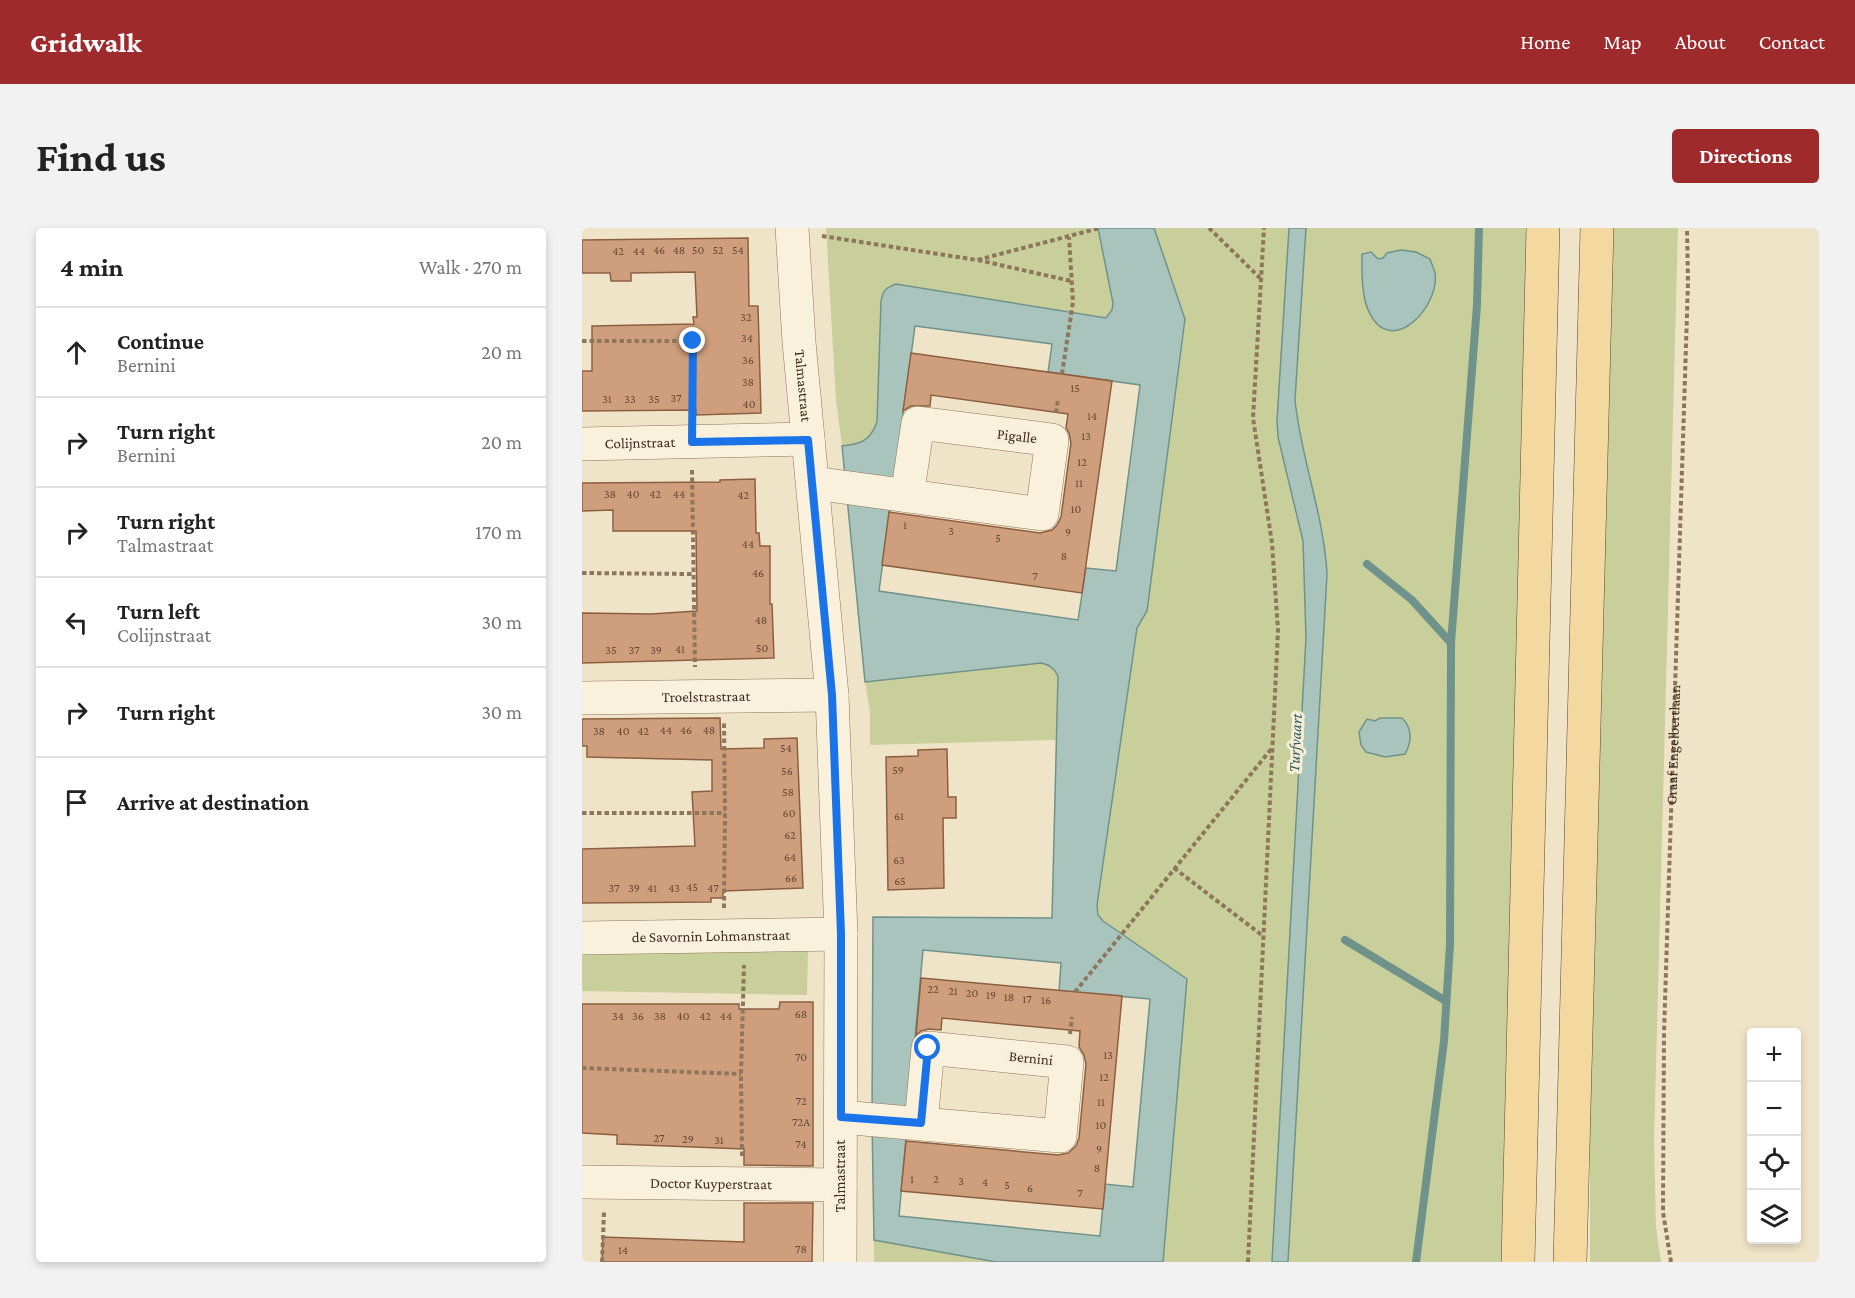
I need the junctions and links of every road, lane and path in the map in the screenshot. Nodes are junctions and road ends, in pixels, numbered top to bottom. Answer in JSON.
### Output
{"nodes":[{"id":1,"x":1100,"y":228,"type":"edge"},
{"id":2,"x":1209,"y":228,"type":"edge"},
{"id":3,"x":1264,"y":228,"type":"edge"},
{"id":4,"x":1543,"y":228,"type":"edge"},
{"id":5,"x":1597,"y":228,"type":"edge"},
{"id":6,"x":1687,"y":228,"type":"edge"},
{"id":7,"x":792,"y":232,"type":"edge"},
{"id":8,"x":1069,"y":237,"type":"junction"},
{"id":9,"x":977,"y":260,"type":"junction"},
{"id":10,"x":1260,"y":279,"type":"junction"},
{"id":11,"x":1071,"y":280,"type":"junction"},
{"id":12,"x":582,"y":341,"type":"edge"},
{"id":13,"x":1062,"y":374,"type":"dead end"},
{"id":14,"x":808,"y":440,"type":"junction"},
{"id":15,"x":692,"y":442,"type":"junction"},
{"id":16,"x":582,"y":444,"type":"edge"},
{"id":17,"x":813,"y":483,"type":"junction"},
{"id":18,"x":899,"y":495,"type":"junction"},
{"id":19,"x":582,"y":573,"type":"edge"},
{"id":20,"x":693,"y":574,"type":"junction"},
{"id":21,"x":832,"y":695,"type":"junction"},
{"id":22,"x":710,"y":697,"type":"junction"},
{"id":23,"x":582,"y":698,"type":"edge"},
{"id":24,"x":1272,"y":747,"type":"junction"},
{"id":25,"x":582,"y":813,"type":"edge"},
{"id":26,"x":725,"y":813,"type":"junction"},
{"id":27,"x":1174,"y":868,"type":"junction"},
{"id":28,"x":841,"y":934,"type":"junction"},
{"id":29,"x":734,"y":936,"type":"junction"},
{"id":30,"x":1264,"y":936,"type":"junction"},
{"id":31,"x":582,"y":938,"type":"edge"},
{"id":32,"x":1075,"y":992,"type":"dead end"},
{"id":33,"x":582,"y":1068,"type":"edge"},
{"id":34,"x":741,"y":1074,"type":"junction"},
{"id":35,"x":856,"y":1119,"type":"junction"},
{"id":36,"x":914,"y":1123,"type":"junction"},
{"id":37,"x":594,"y":1182,"type":"edge"},
{"id":38,"x":742,"y":1184,"type":"junction"},
{"id":39,"x":840,"y":1185,"type":"junction"},
{"id":40,"x":1671,"y":1261,"type":"edge"},
{"id":41,"x":602,"y":1262,"type":"edge"},
{"id":42,"x":840,"y":1262,"type":"edge"},
{"id":43,"x":1248,"y":1262,"type":"edge"},
{"id":44,"x":1518,"y":1262,"type":"edge"},
{"id":45,"x":1570,"y":1262,"type":"edge"}],
"edges":[{"from":1,"to":8,"type":"path"},
{"from":2,"to":10,"type":"path"},
{"from":3,"to":10,"type":"path"},
{"from":4,"to":44,"type":"main road"},
{"from":5,"to":45,"type":"main road"},
{"from":6,"to":40,"type":"path","name":"Graaf Engelbertlaan"},
{"from":7,"to":9,"type":"path"},
{"from":7,"to":14,"type":"street","name":"Talmastraat"},
{"from":8,"to":9,"type":"path"},
{"from":8,"to":11,"type":"path"},
{"from":9,"to":11,"type":"path"},
{"from":10,"to":24,"type":"path"},
{"from":11,"to":13,"type":"path"},
{"from":12,"to":15,"type":"path"},
{"from":14,"to":15,"type":"street","name":"Colijnstraat"},
{"from":14,"to":17,"type":"street","name":"Talmastraat"},
{"from":15,"to":16,"type":"street","name":"Colijnstraat"},
{"from":15,"to":20,"type":"path"},
{"from":17,"to":18,"type":"street","name":"Pigalle"},
{"from":17,"to":21,"type":"street","name":"Talmastraat"},
{"from":18,"to":18,"type":"street","name":"Pigalle"},
{"from":19,"to":20,"type":"path"},
{"from":20,"to":22,"type":"path"},
{"from":21,"to":22,"type":"street","name":"Troelstrastraat"},
{"from":21,"to":28,"type":"street","name":"Talmastraat"},
{"from":22,"to":23,"type":"street","name":"Troelstrastraat"},
{"from":22,"to":26,"type":"path"},
{"from":24,"to":27,"type":"path"},
{"from":24,"to":30,"type":"path"},
{"from":25,"to":26,"type":"path"},
{"from":26,"to":29,"type":"path"},
{"from":27,"to":30,"type":"path"},
{"from":27,"to":32,"type":"path"},
{"from":28,"to":29,"type":"street","name":"de Savornin Lohmanstraat"},
{"from":28,"to":35,"type":"street","name":"Talmastraat"},
{"from":29,"to":31,"type":"street","name":"de Savornin Lohmanstraat"},
{"from":29,"to":34,"type":"path"},
{"from":30,"to":43,"type":"path"},
{"from":33,"to":34,"type":"path"},
{"from":34,"to":38,"type":"path"},
{"from":35,"to":36,"type":"street","name":"Bernini"},
{"from":35,"to":39,"type":"street","name":"Talmastraat"},
{"from":36,"to":36,"type":"street","name":"Bernini"},
{"from":37,"to":38,"type":"street","name":"Doctor Kuyperstraat"},
{"from":37,"to":41,"type":"path"},
{"from":38,"to":39,"type":"street","name":"Doctor Kuyperstraat"},
{"from":39,"to":42,"type":"street","name":"Talmastraat"}]}
